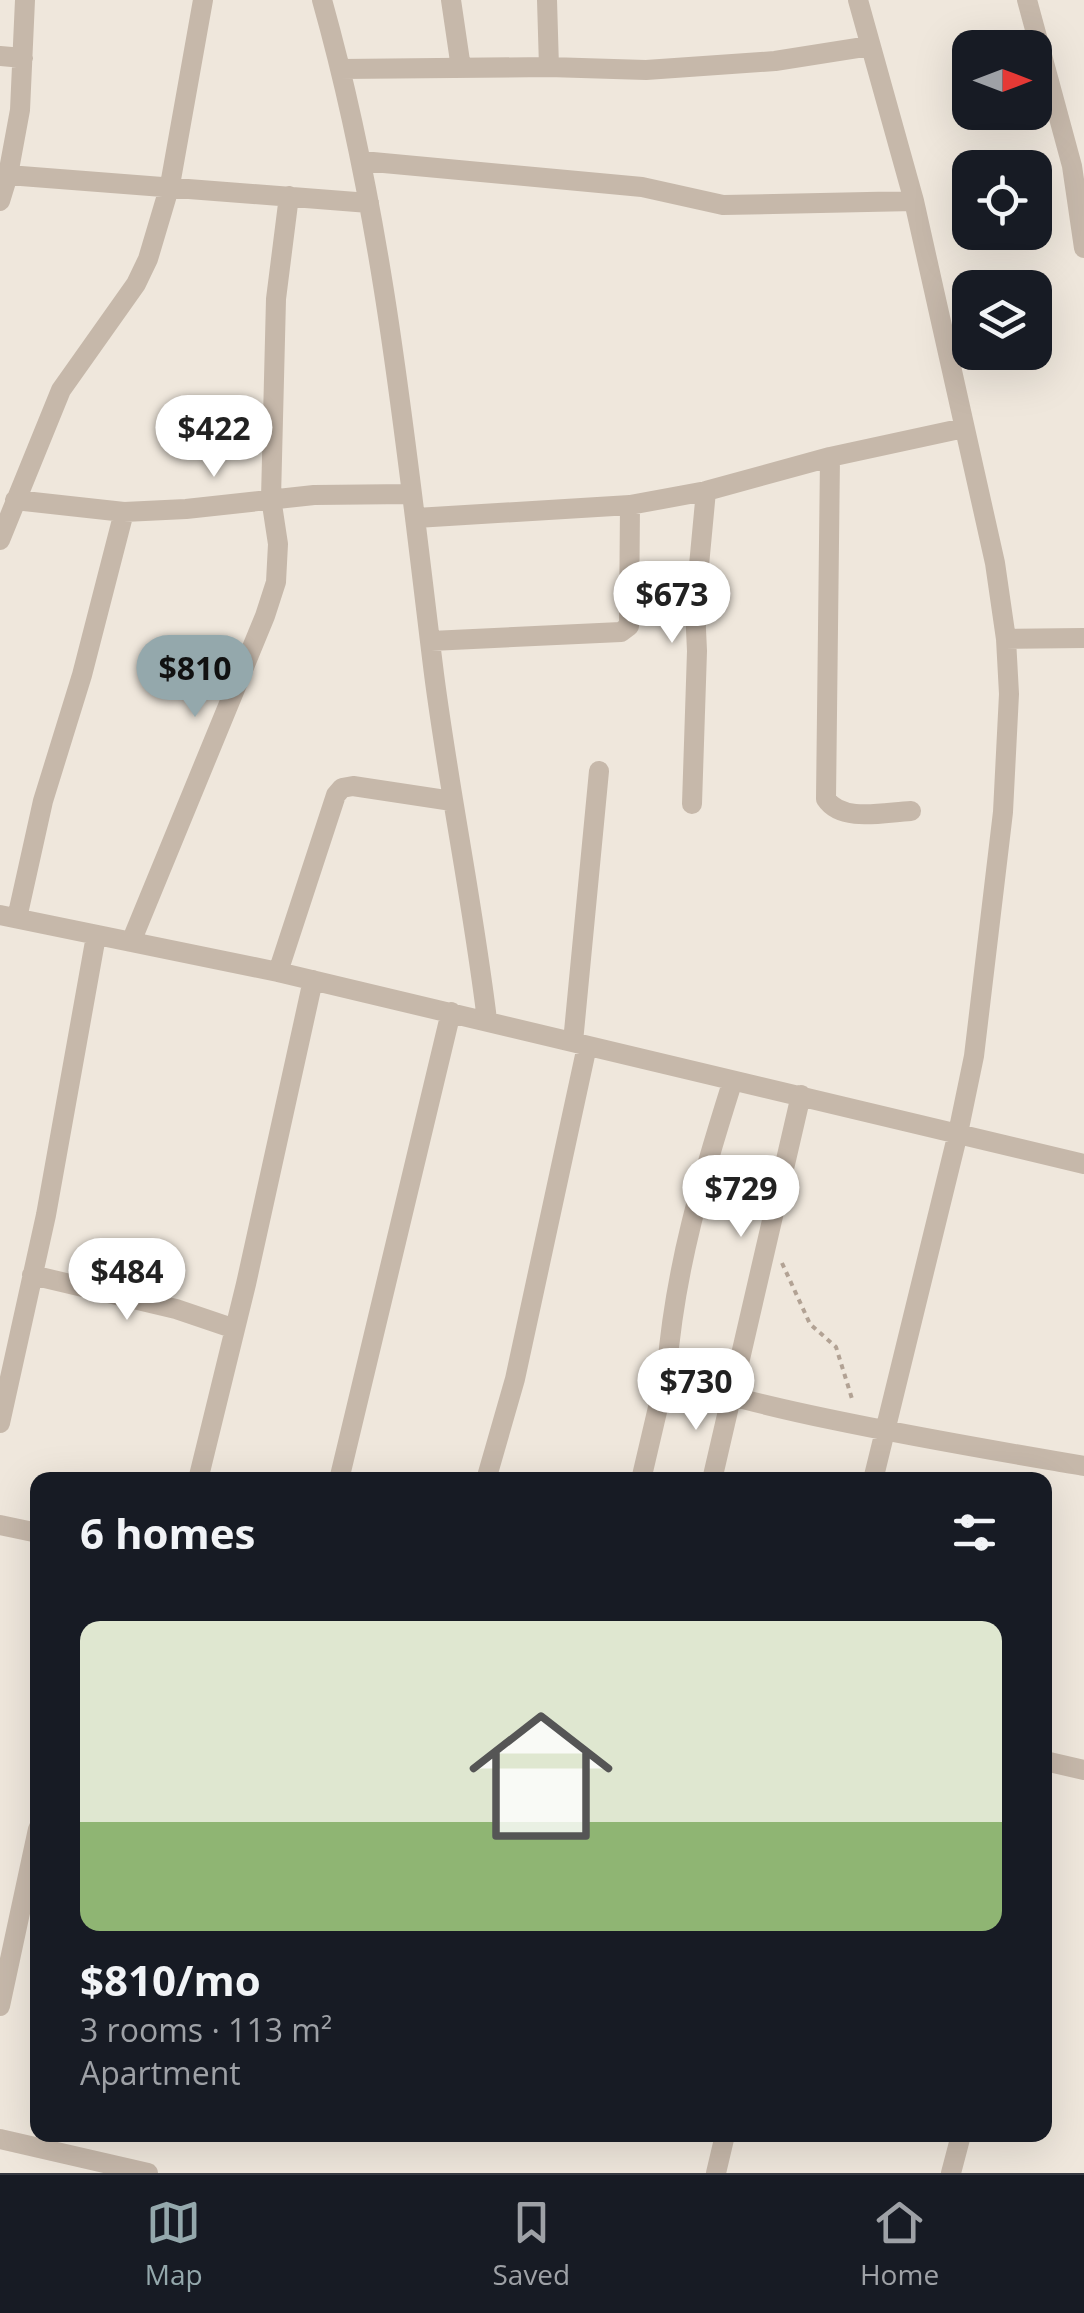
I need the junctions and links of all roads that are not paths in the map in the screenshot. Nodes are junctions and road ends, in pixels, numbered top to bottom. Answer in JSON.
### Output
{"nodes":[{"id":1,"x":25,"y":0,"type":"edge"},
{"id":2,"x":203,"y":0,"type":"edge"},
{"id":3,"x":322,"y":0,"type":"edge"},
{"id":4,"x":451,"y":0,"type":"edge"},
{"id":5,"x":547,"y":0,"type":"edge"},
{"id":6,"x":858,"y":0,"type":"edge"},
{"id":7,"x":1026,"y":0,"type":"edge"},
{"id":8,"x":870,"y":46,"type":"junction"},
{"id":9,"x":0,"y":56,"type":"edge"},
{"id":10,"x":24,"y":58,"type":"junction"},
{"id":11,"x":549,"y":66,"type":"junction"},
{"id":12,"x":461,"y":68,"type":"junction"},
{"id":13,"x":341,"y":69,"type":"junction"},
{"id":14,"x":362,"y":161,"type":"junction"},
{"id":15,"x":8,"y":176,"type":"junction"},
{"id":16,"x":170,"y":185,"type":"junction"},
{"id":17,"x":289,"y":196,"type":"junction"},
{"id":18,"x":0,"y":201,"type":"edge"},
{"id":19,"x":914,"y":202,"type":"junction"},
{"id":20,"x":369,"y":203,"type":"junction"},
{"id":21,"x":1082,"y":225,"type":"edge"},
{"id":22,"x":1084,"y":248,"type":"edge"},
{"id":23,"x":964,"y":428,"type":"junction"},
{"id":24,"x":830,"y":457,"type":"junction"},
{"id":25,"x":706,"y":491,"type":"junction"},
{"id":26,"x":411,"y":494,"type":"junction"},
{"id":27,"x":272,"y":498,"type":"junction"},
{"id":28,"x":15,"y":500,"type":"junction"},
{"id":29,"x":630,"y":504,"type":"junction"},
{"id":30,"x":124,"y":512,"type":"junction"},
{"id":31,"x":416,"y":518,"type":"junction"},
{"id":32,"x":0,"y":540,"type":"edge"},
{"id":33,"x":1084,"y":638,"type":"edge"},
{"id":34,"x":1006,"y":640,"type":"junction"},
{"id":35,"x":431,"y":641,"type":"junction"},
{"id":36,"x":599,"y":772,"type":"dead end"},
{"id":37,"x":452,"y":800,"type":"junction"},
{"id":38,"x":692,"y":804,"type":"dead end"},
{"id":39,"x":911,"y":811,"type":"dead end"},
{"id":40,"x":8,"y":916,"type":"edge"},
{"id":41,"x":96,"y":936,"type":"junction"},
{"id":42,"x":131,"y":942,"type":"junction"},
{"id":43,"x":278,"y":972,"type":"junction"},
{"id":44,"x":313,"y":980,"type":"junction"},
{"id":45,"x":451,"y":1012,"type":"junction"},
{"id":46,"x":486,"y":1020,"type":"junction"},
{"id":47,"x":580,"y":1044,"type":"junction"},
{"id":48,"x":732,"y":1082,"type":"junction"},
{"id":49,"x":801,"y":1095,"type":"junction"},
{"id":50,"x":958,"y":1133,"type":"junction"},
{"id":51,"x":1084,"y":1164,"type":"edge"},
{"id":52,"x":32,"y":1275,"type":"junction"},
{"id":53,"x":235,"y":1329,"type":"junction"},
{"id":54,"x":667,"y":1369,"type":"junction"},
{"id":55,"x":730,"y":1396,"type":"junction"},
{"id":56,"x":0,"y":1423,"type":"edge"},
{"id":57,"x":885,"y":1430,"type":"junction"},
{"id":58,"x":1084,"y":1466,"type":"edge"},
{"id":59,"x":200,"y":1472,"type":"edge"},
{"id":60,"x":341,"y":1472,"type":"edge"},
{"id":61,"x":488,"y":1472,"type":"edge"},
{"id":62,"x":643,"y":1472,"type":"edge"},
{"id":63,"x":714,"y":1472,"type":"edge"},
{"id":64,"x":875,"y":1472,"type":"edge"},
{"id":65,"x":0,"y":1525,"type":"edge"},
{"id":66,"x":30,"y":1531,"type":"edge"},
{"id":67,"x":1052,"y":1763,"type":"edge"},
{"id":68,"x":1084,"y":1770,"type":"edge"},
{"id":69,"x":30,"y":1867,"type":"edge"},
{"id":70,"x":0,"y":2006,"type":"edge"},
{"id":71,"x":0,"y":2139,"type":"edge"},
{"id":72,"x":30,"y":2141,"type":"edge"},
{"id":73,"x":723,"y":2142,"type":"edge"},
{"id":74,"x":959,"y":2142,"type":"edge"},
{"id":75,"x":55,"y":2143,"type":"edge"},
{"id":76,"x":148,"y":2173,"type":"edge"},
{"id":77,"x":716,"y":2173,"type":"edge"},
{"id":78,"x":951,"y":2173,"type":"edge"}],
"edges":[{"from":1,"to":10,"type":"street"},
{"from":2,"to":16,"type":"street"},
{"from":3,"to":13,"type":"street"},
{"from":4,"to":12,"type":"street"},
{"from":5,"to":11,"type":"street"},
{"from":6,"to":8,"type":"street"},
{"from":7,"to":21,"type":"street"},
{"from":8,"to":11,"type":"street"},
{"from":8,"to":19,"type":"street"},
{"from":9,"to":10,"type":"street"},
{"from":10,"to":15,"type":"street"},
{"from":11,"to":12,"type":"street"},
{"from":12,"to":13,"type":"street"},
{"from":13,"to":14,"type":"street"},
{"from":14,"to":19,"type":"street"},
{"from":14,"to":20,"type":"street"},
{"from":15,"to":16,"type":"street"},
{"from":15,"to":18,"type":"street"},
{"from":16,"to":17,"type":"street"},
{"from":16,"to":28,"type":"street"},
{"from":17,"to":20,"type":"street"},
{"from":17,"to":27,"type":"street"},
{"from":19,"to":23,"type":"street"},
{"from":20,"to":26,"type":"street"},
{"from":21,"to":22,"type":"street"},
{"from":23,"to":24,"type":"street"},
{"from":23,"to":34,"type":"street"},
{"from":24,"to":25,"type":"street"},
{"from":24,"to":39,"type":"street"},
{"from":25,"to":29,"type":"street"},
{"from":25,"to":38,"type":"street"},
{"from":26,"to":27,"type":"street"},
{"from":26,"to":31,"type":"street"},
{"from":27,"to":30,"type":"street"},
{"from":27,"to":42,"type":"street"},
{"from":28,"to":30,"type":"street"},
{"from":28,"to":32,"type":"street"},
{"from":29,"to":31,"type":"street"},
{"from":29,"to":35,"type":"street"},
{"from":30,"to":40,"type":"street"},
{"from":31,"to":35,"type":"street"},
{"from":33,"to":34,"type":"street"},
{"from":34,"to":50,"type":"street"},
{"from":35,"to":37,"type":"street"},
{"from":36,"to":47,"type":"street"},
{"from":37,"to":43,"type":"street"},
{"from":37,"to":46,"type":"street"},
{"from":40,"to":41,"type":"street"},
{"from":41,"to":42,"type":"street"},
{"from":41,"to":52,"type":"street"},
{"from":42,"to":43,"type":"street"},
{"from":43,"to":44,"type":"street"},
{"from":44,"to":45,"type":"street"},
{"from":44,"to":53,"type":"street"},
{"from":45,"to":46,"type":"street"},
{"from":45,"to":60,"type":"street"},
{"from":46,"to":47,"type":"street"},
{"from":47,"to":48,"type":"street"},
{"from":47,"to":61,"type":"street"},
{"from":48,"to":49,"type":"street"},
{"from":48,"to":54,"type":"street"},
{"from":49,"to":50,"type":"street"},
{"from":49,"to":55,"type":"street"},
{"from":50,"to":51,"type":"street"},
{"from":50,"to":57,"type":"street"},
{"from":52,"to":53,"type":"street"},
{"from":52,"to":56,"type":"street"},
{"from":53,"to":59,"type":"street"},
{"from":54,"to":55,"type":"street"},
{"from":54,"to":62,"type":"street"},
{"from":55,"to":57,"type":"street"},
{"from":55,"to":63,"type":"street"},
{"from":57,"to":58,"type":"street"},
{"from":57,"to":64,"type":"street"},
{"from":65,"to":66,"type":"street"},
{"from":67,"to":68,"type":"street"},
{"from":69,"to":70,"type":"street"},
{"from":71,"to":72,"type":"street"},
{"from":73,"to":77,"type":"street"},
{"from":74,"to":78,"type":"street"},
{"from":75,"to":76,"type":"street"}]}
